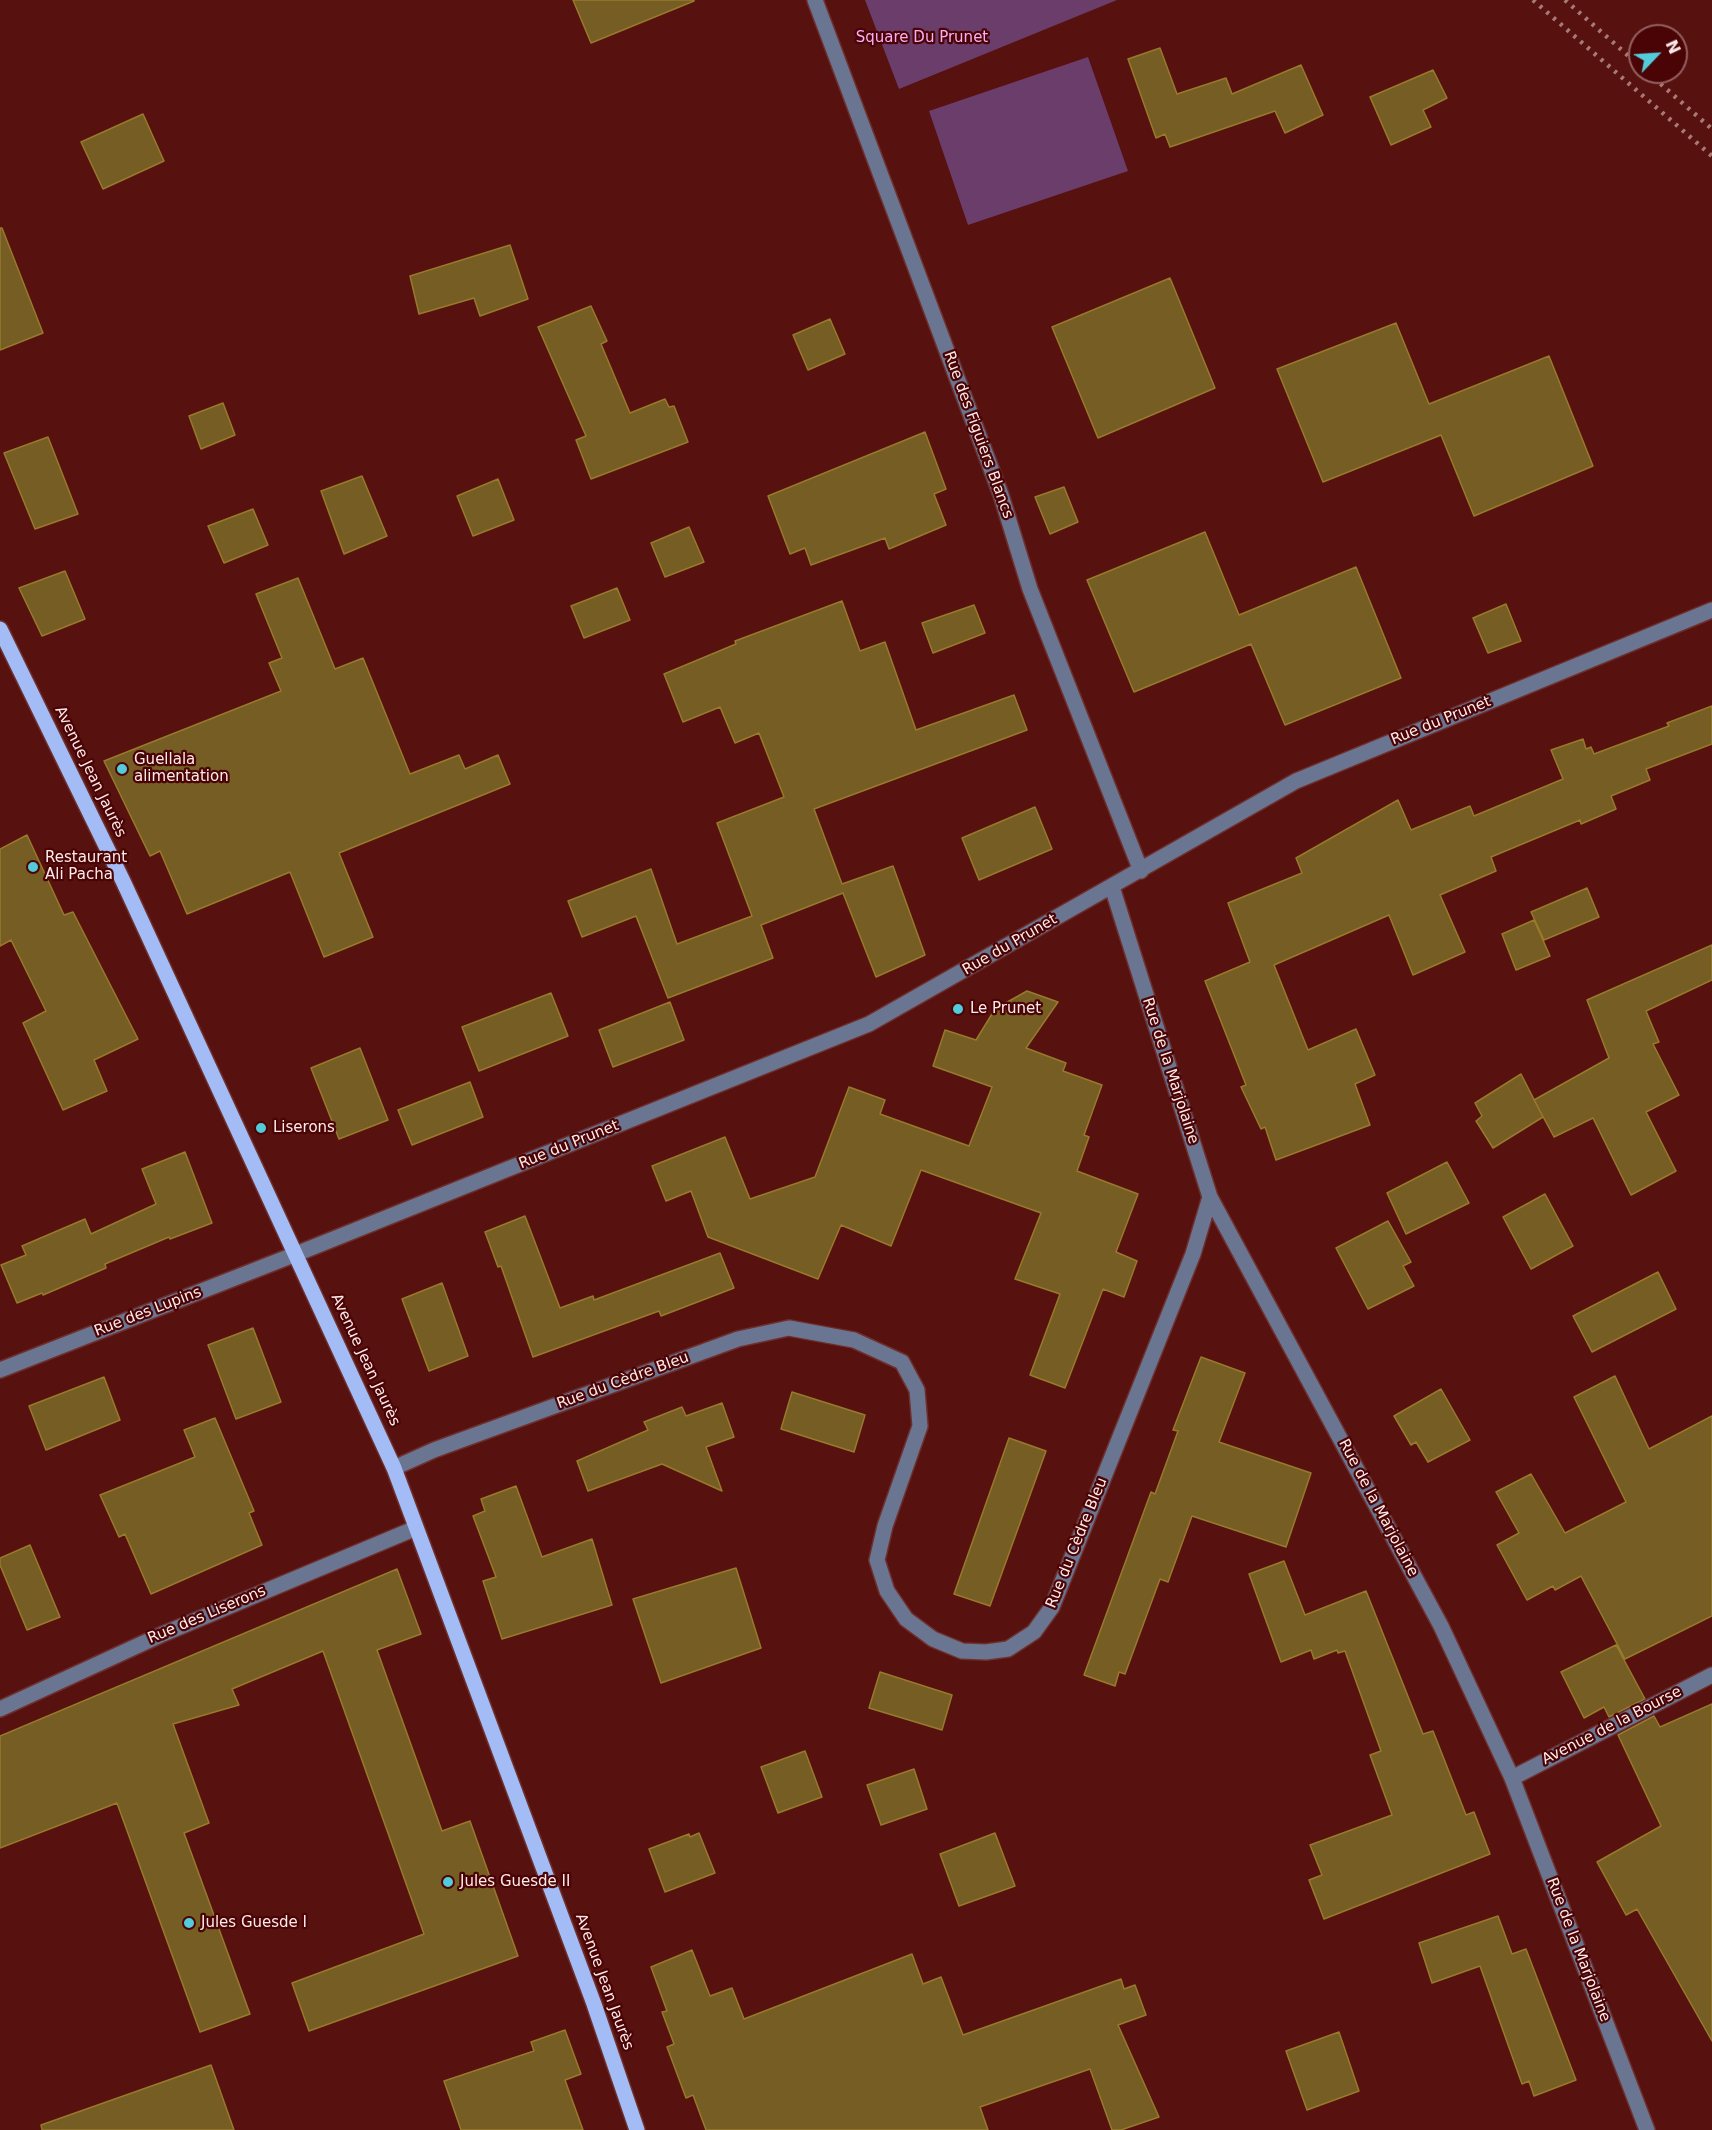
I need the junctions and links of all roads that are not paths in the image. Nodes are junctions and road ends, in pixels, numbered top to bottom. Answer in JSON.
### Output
{"nodes":[{"id":1,"x":815,"y":0,"type":"edge"},
{"id":2,"x":1712,"y":610,"type":"edge"},
{"id":3,"x":0,"y":629,"type":"edge"},
{"id":4,"x":1141,"y":871,"type":"junction"},
{"id":5,"x":1112,"y":887,"type":"junction"},
{"id":6,"x":1210,"y":1197,"type":"junction"},
{"id":7,"x":296,"y":1254,"type":"junction"},
{"id":8,"x":0,"y":1370,"type":"edge"},
{"id":9,"x":394,"y":1468,"type":"junction"},
{"id":10,"x":416,"y":1528,"type":"junction"},
{"id":11,"x":1712,"y":1675,"type":"edge"},
{"id":12,"x":0,"y":1709,"type":"edge"},
{"id":13,"x":1512,"y":1778,"type":"junction"},
{"id":14,"x":638,"y":2130,"type":"edge"},
{"id":15,"x":1647,"y":2130,"type":"edge"}],
"edges":[{"from":1,"to":4,"type":"street","name":"Rue des Figuiers Blancs"},
{"from":2,"to":4,"type":"street","name":"Rue du Prunet"},
{"from":3,"to":7,"type":"main road","name":"Avenue Jean Jaurès"},
{"from":4,"to":5,"type":"street","name":"Rue du Prunet"},
{"from":5,"to":6,"type":"street","name":"Rue de la Marjolaine"},
{"from":5,"to":7,"type":"street","name":"Rue du Prunet"},
{"from":6,"to":9,"type":"street","name":"Rue du Cèdre Bleu"},
{"from":6,"to":13,"type":"street","name":"Rue de la Marjolaine"},
{"from":7,"to":8,"type":"street","name":"Rue des Lupins"},
{"from":7,"to":9,"type":"main road","name":"Avenue Jean Jaurès"},
{"from":9,"to":10,"type":"main road","name":"Avenue Jean Jaurès"},
{"from":10,"to":12,"type":"street","name":"Rue des Liserons"},
{"from":10,"to":14,"type":"main road","name":"Avenue Jean Jaurès"},
{"from":11,"to":13,"type":"street","name":"Avenue de la Bourse"},
{"from":13,"to":15,"type":"street","name":"Rue de la Marjolaine"}]}
